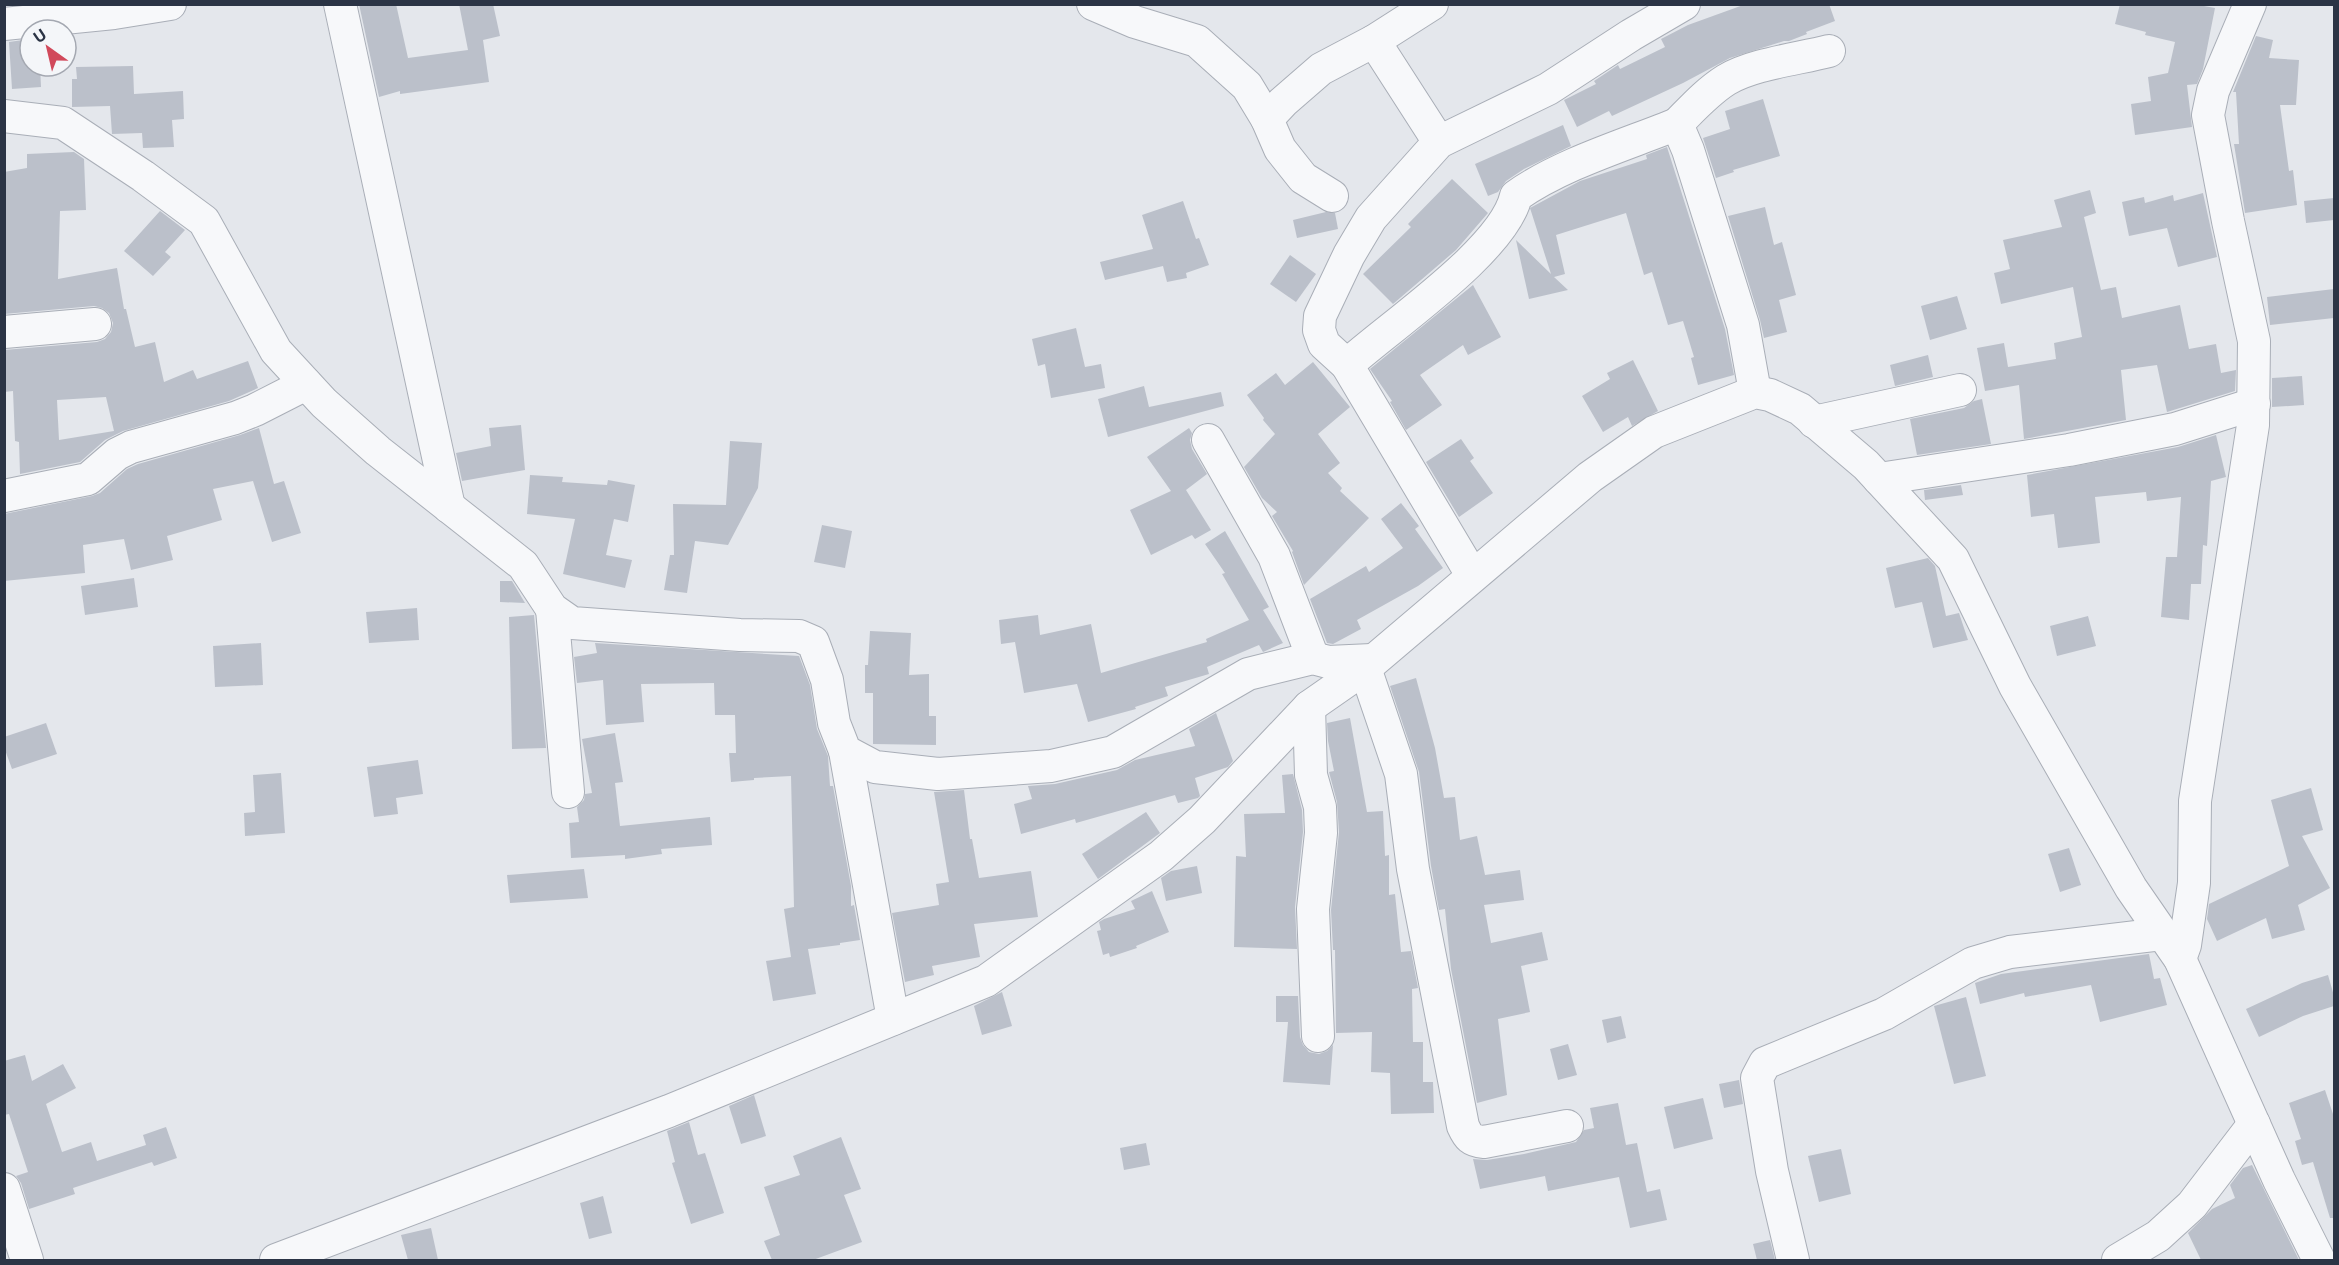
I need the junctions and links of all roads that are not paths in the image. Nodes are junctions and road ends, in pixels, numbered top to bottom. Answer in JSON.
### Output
{"nodes":[{"id":1,"x":170,"y":4,"type":"edge"},
{"id":2,"x":340,"y":4,"type":"edge"},
{"id":3,"x":1093,"y":4,"type":"edge"},
{"id":4,"x":1432,"y":4,"type":"edge"},
{"id":5,"x":1684,"y":4,"type":"edge"},
{"id":6,"x":2242,"y":7,"type":"edge"},
{"id":7,"x":4,"y":24,"type":"edge"},
{"id":8,"x":1374,"y":41,"type":"junction"},
{"id":9,"x":1829,"y":51,"type":"dead end"},
{"id":10,"x":4,"y":116,"type":"edge"},
{"id":11,"x":1267,"y":119,"type":"junction"},
{"id":12,"x":1677,"y":124,"type":"junction"},
{"id":13,"x":1439,"y":142,"type":"junction"},
{"id":14,"x":1332,"y":196,"type":"dead end"},
{"id":15,"x":95,"y":324,"type":"dead end"},
{"id":16,"x":4,"y":333,"type":"edge"},
{"id":17,"x":1347,"y":364,"type":"junction"},
{"id":18,"x":306,"y":384,"type":"junction"},
{"id":19,"x":1960,"y":390,"type":"dead end"},
{"id":20,"x":1755,"y":392,"type":"junction"},
{"id":21,"x":2254,"y":404,"type":"junction"},
{"id":22,"x":1814,"y":422,"type":"junction"},
{"id":23,"x":1208,"y":440,"type":"dead end"},
{"id":24,"x":1880,"y":479,"type":"junction"},
{"id":25,"x":4,"y":496,"type":"edge"},
{"id":26,"x":449,"y":507,"type":"junction"},
{"id":27,"x":1472,"y":575,"type":"junction"},
{"id":28,"x":552,"y":609,"type":"junction"},
{"id":29,"x":1312,"y":658,"type":"junction"},
{"id":30,"x":1368,"y":664,"type":"junction"},
{"id":31,"x":1309,"y":707,"type":"junction"},
{"id":32,"x":845,"y":751,"type":"junction"},
{"id":33,"x":568,"y":792,"type":"dead end"},
{"id":34,"x":2171,"y":947,"type":"junction"},
{"id":35,"x":893,"y":1018,"type":"junction"},
{"id":36,"x":1318,"y":1036,"type":"dead end"},
{"id":37,"x":2254,"y":1124,"type":"junction"},
{"id":38,"x":1567,"y":1126,"type":"dead end"},
{"id":39,"x":4,"y":1189,"type":"edge"},
{"id":40,"x":27,"y":1260,"type":"edge"},
{"id":41,"x":276,"y":1260,"type":"edge"},
{"id":42,"x":1793,"y":1260,"type":"edge"},
{"id":43,"x":2118,"y":1260,"type":"edge"},
{"id":44,"x":2319,"y":1260,"type":"edge"}],
"edges":[{"from":1,"to":7,"type":"street"},
{"from":2,"to":26,"type":"street"},
{"from":3,"to":11,"type":"street"},
{"from":4,"to":8,"type":"street"},
{"from":5,"to":13,"type":"street"},
{"from":6,"to":21,"type":"street"},
{"from":8,"to":11,"type":"street"},
{"from":8,"to":13,"type":"street"},
{"from":9,"to":12,"type":"street"},
{"from":10,"to":18,"type":"street"},
{"from":11,"to":14,"type":"street"},
{"from":12,"to":17,"type":"street"},
{"from":12,"to":20,"type":"street"},
{"from":13,"to":17,"type":"street"},
{"from":15,"to":16,"type":"street"},
{"from":17,"to":27,"type":"street"},
{"from":18,"to":25,"type":"street"},
{"from":18,"to":26,"type":"street"},
{"from":19,"to":22,"type":"street"},
{"from":20,"to":22,"type":"street"},
{"from":20,"to":27,"type":"street"},
{"from":21,"to":24,"type":"street"},
{"from":21,"to":34,"type":"street"},
{"from":22,"to":24,"type":"street"},
{"from":23,"to":29,"type":"street"},
{"from":24,"to":34,"type":"street"},
{"from":26,"to":28,"type":"street"},
{"from":27,"to":30,"type":"street"},
{"from":28,"to":32,"type":"street"},
{"from":28,"to":33,"type":"street"},
{"from":29,"to":30,"type":"street"},
{"from":29,"to":32,"type":"street"},
{"from":30,"to":31,"type":"street"},
{"from":30,"to":38,"type":"street"},
{"from":31,"to":35,"type":"street"},
{"from":31,"to":36,"type":"street"},
{"from":32,"to":35,"type":"street"},
{"from":34,"to":37,"type":"street"},
{"from":34,"to":42,"type":"street"},
{"from":35,"to":41,"type":"street"},
{"from":37,"to":43,"type":"street"},
{"from":37,"to":44,"type":"street"},
{"from":39,"to":40,"type":"street"}]}
